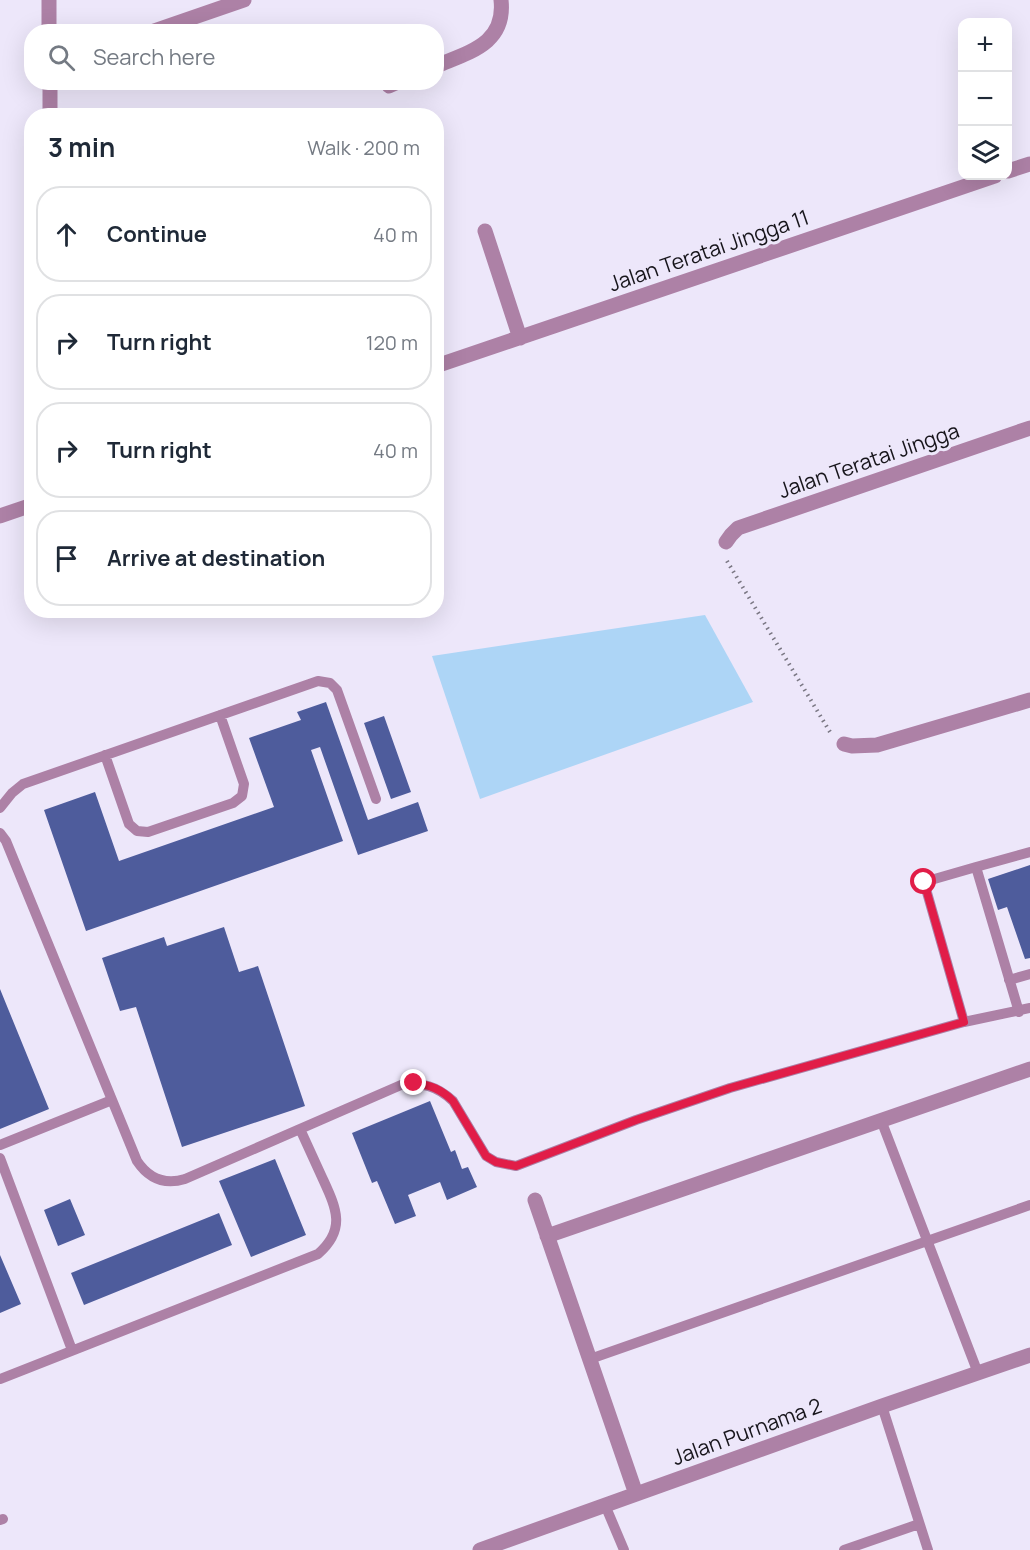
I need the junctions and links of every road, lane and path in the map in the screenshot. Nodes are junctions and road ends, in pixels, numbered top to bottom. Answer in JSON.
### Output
{"nodes":[{"id":1,"x":49,"y":0,"type":"edge"},
{"id":2,"x":244,"y":0,"type":"edge"},
{"id":3,"x":501,"y":0,"type":"edge"},
{"id":4,"x":49,"y":24,"type":"edge"},
{"id":5,"x":174,"y":24,"type":"edge"},
{"id":6,"x":444,"y":63,"type":"edge"},
{"id":7,"x":50,"y":90,"type":"edge"},
{"id":8,"x":50,"y":108,"type":"edge"},
{"id":9,"x":1030,"y":164,"type":"edge"},
{"id":10,"x":1012,"y":170,"type":"edge"},
{"id":11,"x":983,"y":180,"type":"edge"},
{"id":12,"x":485,"y":231,"type":"dead end"},
{"id":13,"x":520,"y":338,"type":"junction"},
{"id":14,"x":444,"y":363,"type":"edge"},
{"id":15,"x":1030,"y":428,"type":"edge"},
{"id":16,"x":24,"y":508,"type":"edge"},
{"id":17,"x":0,"y":516,"type":"edge"},
{"id":18,"x":726,"y":542,"type":"joint"},
{"id":19,"x":1030,"y":700,"type":"edge"},
{"id":20,"x":220,"y":715,"type":"junction"},
{"id":21,"x":844,"y":744,"type":"joint"},
{"id":22,"x":105,"y":755,"type":"junction"},
{"id":23,"x":376,"y":799,"type":"dead end"},
{"id":24,"x":0,"y":808,"type":"edge"},
{"id":25,"x":0,"y":833,"type":"edge"},
{"id":26,"x":1030,"y":852,"type":"edge"},
{"id":27,"x":976,"y":867,"type":"junction"},
{"id":28,"x":1030,"y":974,"type":"edge"},
{"id":29,"x":1009,"y":980,"type":"junction"},
{"id":30,"x":1030,"y":1008,"type":"edge"},
{"id":31,"x":1018,"y":1012,"type":"junction"},
{"id":32,"x":964,"y":1022,"type":"junction"},
{"id":33,"x":1030,"y":1069,"type":"edge"},
{"id":34,"x":112,"y":1100,"type":"junction"},
{"id":35,"x":881,"y":1120,"type":"junction"},
{"id":36,"x":300,"y":1129,"type":"junction"},
{"id":37,"x":0,"y":1145,"type":"edge"},
{"id":38,"x":0,"y":1158,"type":"edge"},
{"id":39,"x":535,"y":1200,"type":"dead end"},
{"id":40,"x":1030,"y":1205,"type":"edge"},
{"id":41,"x":547,"y":1236,"type":"junction"},
{"id":42,"x":928,"y":1242,"type":"junction"},
{"id":43,"x":72,"y":1350,"type":"junction"},
{"id":44,"x":1030,"y":1355,"type":"edge"},
{"id":45,"x":590,"y":1359,"type":"junction"},
{"id":46,"x":978,"y":1373,"type":"junction"},
{"id":47,"x":0,"y":1378,"type":"edge"},
{"id":48,"x":882,"y":1406,"type":"junction"},
{"id":49,"x":636,"y":1494,"type":"junction"},
{"id":50,"x":605,"y":1505,"type":"junction"},
{"id":51,"x":919,"y":1524,"type":"junction"},
{"id":52,"x":480,"y":1550,"type":"edge"},
{"id":53,"x":624,"y":1550,"type":"edge"},
{"id":54,"x":844,"y":1550,"type":"edge"},
{"id":55,"x":928,"y":1550,"type":"edge"}],
"edges":[{"from":1,"to":4,"type":"street"},
{"from":2,"to":5,"type":"street"},
{"from":3,"to":6,"type":"street"},
{"from":7,"to":8,"type":"street"},
{"from":9,"to":10,"type":"street"},
{"from":11,"to":13,"type":"street","name":"Jalan Teratai Jingga 11"},
{"from":12,"to":13,"type":"street"},
{"from":13,"to":14,"type":"street","name":"Jalan Teratai Jingga 11"},
{"from":15,"to":18,"type":"street","name":"Jalan Teratai Jingga"},
{"from":16,"to":17,"type":"street"},
{"from":18,"to":21,"type":"path"},
{"from":19,"to":21,"type":"street"},
{"from":20,"to":22,"type":"lane"},
{"from":20,"to":22,"type":"lane"},
{"from":20,"to":23,"type":"lane"},
{"from":22,"to":24,"type":"lane"},
{"from":25,"to":34,"type":"lane"},
{"from":26,"to":27,"type":"lane"},
{"from":27,"to":29,"type":"lane"},
{"from":27,"to":32,"type":"lane"},
{"from":28,"to":29,"type":"lane"},
{"from":29,"to":31,"type":"lane"},
{"from":30,"to":31,"type":"lane"},
{"from":31,"to":32,"type":"lane"},
{"from":32,"to":36,"type":"lane"},
{"from":33,"to":35,"type":"street"},
{"from":34,"to":36,"type":"lane"},
{"from":34,"to":37,"type":"lane"},
{"from":35,"to":41,"type":"street"},
{"from":35,"to":42,"type":"lane"},
{"from":36,"to":43,"type":"lane"},
{"from":38,"to":43,"type":"lane"},
{"from":39,"to":41,"type":"street"},
{"from":40,"to":42,"type":"lane"},
{"from":41,"to":45,"type":"street"},
{"from":42,"to":45,"type":"lane"},
{"from":42,"to":46,"type":"lane"},
{"from":43,"to":47,"type":"lane"},
{"from":44,"to":46,"type":"street","name":"Jalan Purnama 2"},
{"from":45,"to":49,"type":"street"},
{"from":46,"to":48,"type":"street","name":"Jalan Purnama 2"},
{"from":48,"to":49,"type":"street","name":"Jalan Purnama 2"},
{"from":48,"to":51,"type":"lane"},
{"from":49,"to":50,"type":"street","name":"Jalan Purnama 2"},
{"from":50,"to":52,"type":"street","name":"Jalan Purnama 2"},
{"from":50,"to":53,"type":"lane"},
{"from":51,"to":54,"type":"lane"},
{"from":51,"to":55,"type":"lane"}]}
